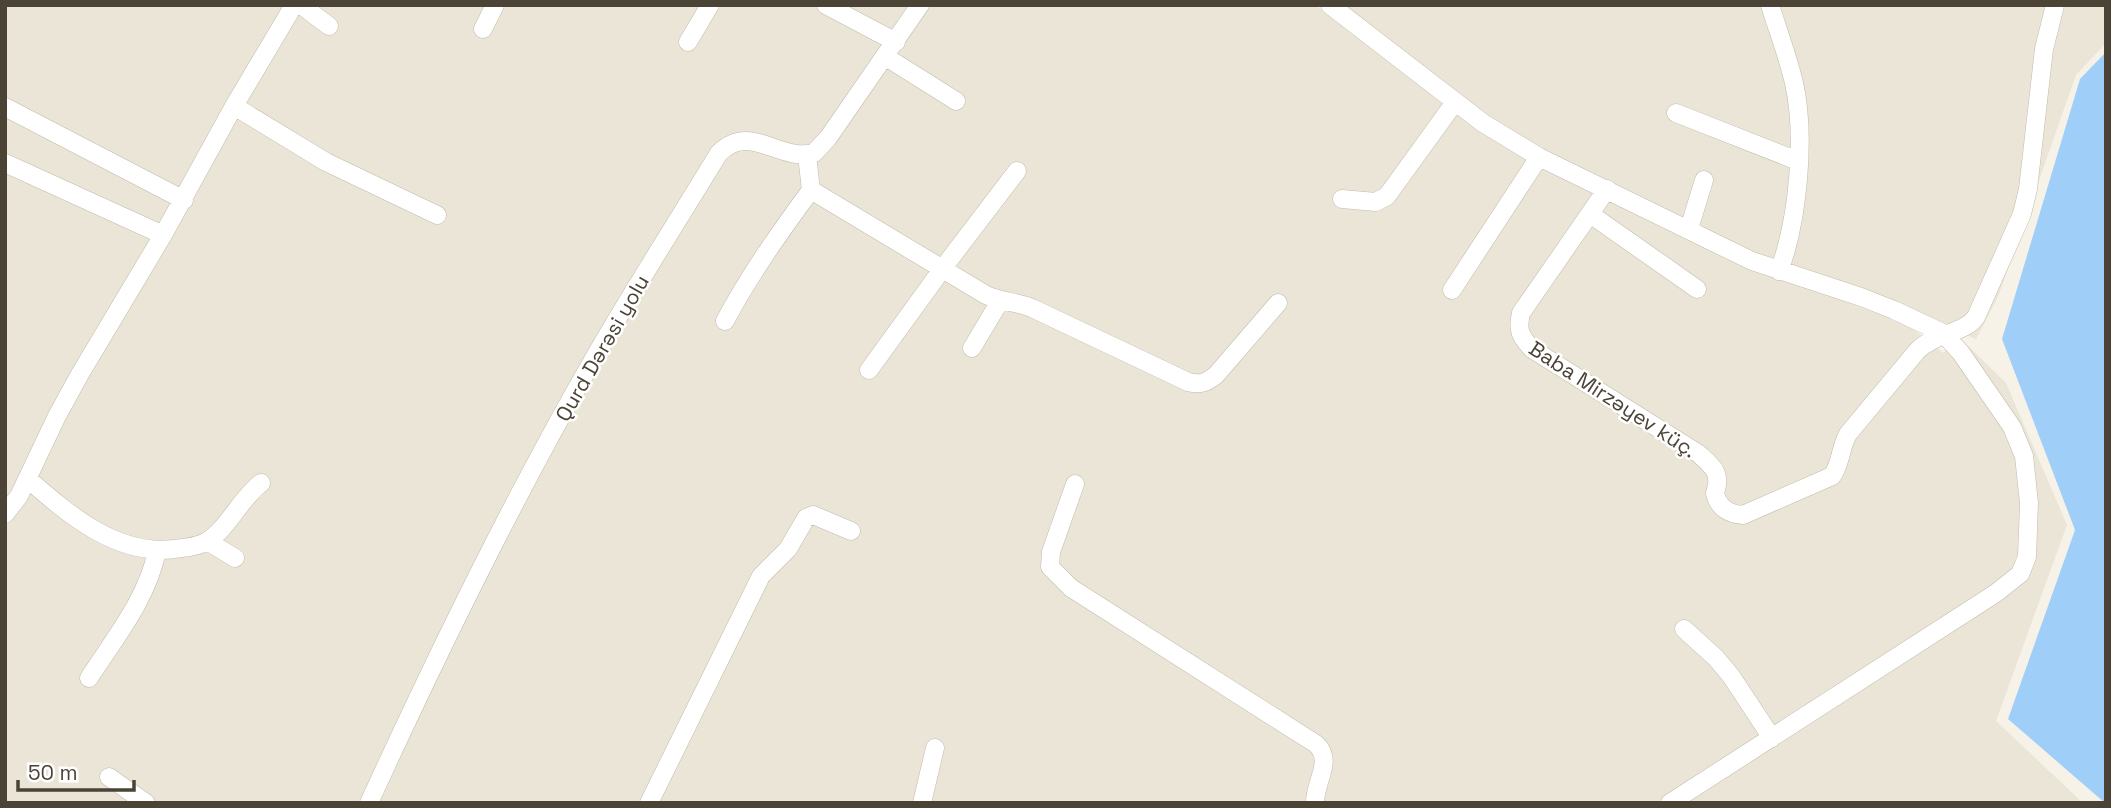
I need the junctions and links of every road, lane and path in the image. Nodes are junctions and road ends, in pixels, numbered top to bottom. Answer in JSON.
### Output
{"nodes":[{"id":1,"x":294,"y":5,"type":"edge"},
{"id":2,"x":302,"y":5,"type":"edge"},
{"id":3,"x":495,"y":5,"type":"edge"},
{"id":4,"x":710,"y":5,"type":"edge"},
{"id":5,"x":826,"y":5,"type":"edge"},
{"id":6,"x":920,"y":5,"type":"edge"},
{"id":7,"x":1330,"y":5,"type":"edge"},
{"id":8,"x":1770,"y":5,"type":"edge"},
{"id":9,"x":2055,"y":5,"type":"edge"},
{"id":10,"x":329,"y":26,"type":"dead end"},
{"id":11,"x":483,"y":29,"type":"dead end"},
{"id":12,"x":688,"y":41,"type":"dead end"},
{"id":13,"x":891,"y":49,"type":"junction"},
{"id":14,"x":956,"y":101,"type":"dead end"},
{"id":15,"x":1455,"y":102,"type":"junction"},
{"id":16,"x":234,"y":106,"type":"junction"},
{"id":17,"x":5,"y":107,"type":"edge"},
{"id":18,"x":1676,"y":113,"type":"dead end"},
{"id":19,"x":807,"y":155,"type":"junction"},
{"id":20,"x":1539,"y":157,"type":"junction"},
{"id":21,"x":1798,"y":161,"type":"junction"},
{"id":22,"x":5,"y":163,"type":"edge"},
{"id":23,"x":1017,"y":171,"type":"dead end"},
{"id":24,"x":1704,"y":180,"type":"dead end"},
{"id":25,"x":1608,"y":189,"type":"junction"},
{"id":26,"x":811,"y":190,"type":"junction"},
{"id":27,"x":1342,"y":199,"type":"dead end"},
{"id":28,"x":184,"y":200,"type":"junction"},
{"id":29,"x":1590,"y":214,"type":"junction"},
{"id":30,"x":437,"y":215,"type":"dead end"},
{"id":31,"x":1689,"y":229,"type":"junction"},
{"id":32,"x":163,"y":235,"type":"junction"},
{"id":33,"x":943,"y":268,"type":"junction"},
{"id":34,"x":1779,"y":271,"type":"junction"},
{"id":35,"x":1697,"y":289,"type":"dead end"},
{"id":36,"x":1452,"y":290,"type":"dead end"},
{"id":37,"x":1000,"y":301,"type":"junction"},
{"id":38,"x":1278,"y":303,"type":"dead end"},
{"id":39,"x":725,"y":321,"type":"dead end"},
{"id":40,"x":1943,"y":333,"type":"junction"},
{"id":41,"x":972,"y":348,"type":"dead end"},
{"id":42,"x":869,"y":370,"type":"dead end"},
{"id":43,"x":28,"y":479,"type":"junction"},
{"id":44,"x":261,"y":483,"type":"dead end"},
{"id":45,"x":1075,"y":484,"type":"dead end"},
{"id":46,"x":5,"y":514,"type":"edge"},
{"id":47,"x":851,"y":531,"type":"dead end"},
{"id":48,"x":207,"y":541,"type":"junction"},
{"id":49,"x":157,"y":551,"type":"junction"},
{"id":50,"x":235,"y":558,"type":"dead end"},
{"id":51,"x":1684,"y":629,"type":"dead end"},
{"id":52,"x":89,"y":678,"type":"dead end"},
{"id":53,"x":1772,"y":738,"type":"junction"},
{"id":54,"x":935,"y":748,"type":"dead end"},
{"id":55,"x":109,"y":777,"type":"dead end"},
{"id":56,"x":1682,"y":800,"type":"edge"},
{"id":57,"x":146,"y":803,"type":"edge"},
{"id":58,"x":369,"y":803,"type":"edge"},
{"id":59,"x":649,"y":803,"type":"edge"},
{"id":60,"x":922,"y":803,"type":"edge"},
{"id":61,"x":1315,"y":803,"type":"edge"}],
"edges":[{"from":1,"to":16,"type":"street"},
{"from":2,"to":10,"type":"street"},
{"from":3,"to":11,"type":"street"},
{"from":4,"to":12,"type":"street"},
{"from":5,"to":13,"type":"street"},
{"from":6,"to":13,"type":"street"},
{"from":7,"to":15,"type":"street"},
{"from":8,"to":21,"type":"street"},
{"from":9,"to":40,"type":"street","name":"Baba Mirzəyev küç."},
{"from":13,"to":14,"type":"street"},
{"from":13,"to":19,"type":"street"},
{"from":15,"to":20,"type":"street"},
{"from":15,"to":27,"type":"street"},
{"from":16,"to":28,"type":"street"},
{"from":16,"to":30,"type":"street"},
{"from":17,"to":28,"type":"street"},
{"from":18,"to":21,"type":"street"},
{"from":19,"to":26,"type":"street"},
{"from":19,"to":58,"type":"street","name":"Qurd Dərəsi yolu"},
{"from":20,"to":25,"type":"street"},
{"from":20,"to":36,"type":"street"},
{"from":21,"to":34,"type":"street"},
{"from":22,"to":32,"type":"street"},
{"from":23,"to":33,"type":"street"},
{"from":24,"to":31,"type":"street"},
{"from":25,"to":29,"type":"street","name":"Baba Mirzəyev küç."},
{"from":25,"to":31,"type":"street"},
{"from":26,"to":33,"type":"street"},
{"from":26,"to":39,"type":"street"},
{"from":28,"to":32,"type":"street"},
{"from":29,"to":35,"type":"street"},
{"from":29,"to":40,"type":"street","name":"Baba Mirzəyev küç."},
{"from":31,"to":34,"type":"street"},
{"from":32,"to":43,"type":"street"},
{"from":33,"to":37,"type":"street"},
{"from":33,"to":42,"type":"street"},
{"from":34,"to":40,"type":"street"},
{"from":37,"to":38,"type":"street"},
{"from":37,"to":41,"type":"street"},
{"from":40,"to":53,"type":"street"},
{"from":43,"to":46,"type":"street"},
{"from":43,"to":49,"type":"street"},
{"from":44,"to":48,"type":"street"},
{"from":45,"to":61,"type":"street"},
{"from":47,"to":59,"type":"street"},
{"from":48,"to":49,"type":"street"},
{"from":48,"to":50,"type":"street"},
{"from":49,"to":52,"type":"street"},
{"from":51,"to":53,"type":"street"},
{"from":53,"to":56,"type":"street"},
{"from":54,"to":60,"type":"street"},
{"from":55,"to":57,"type":"street"}]}
